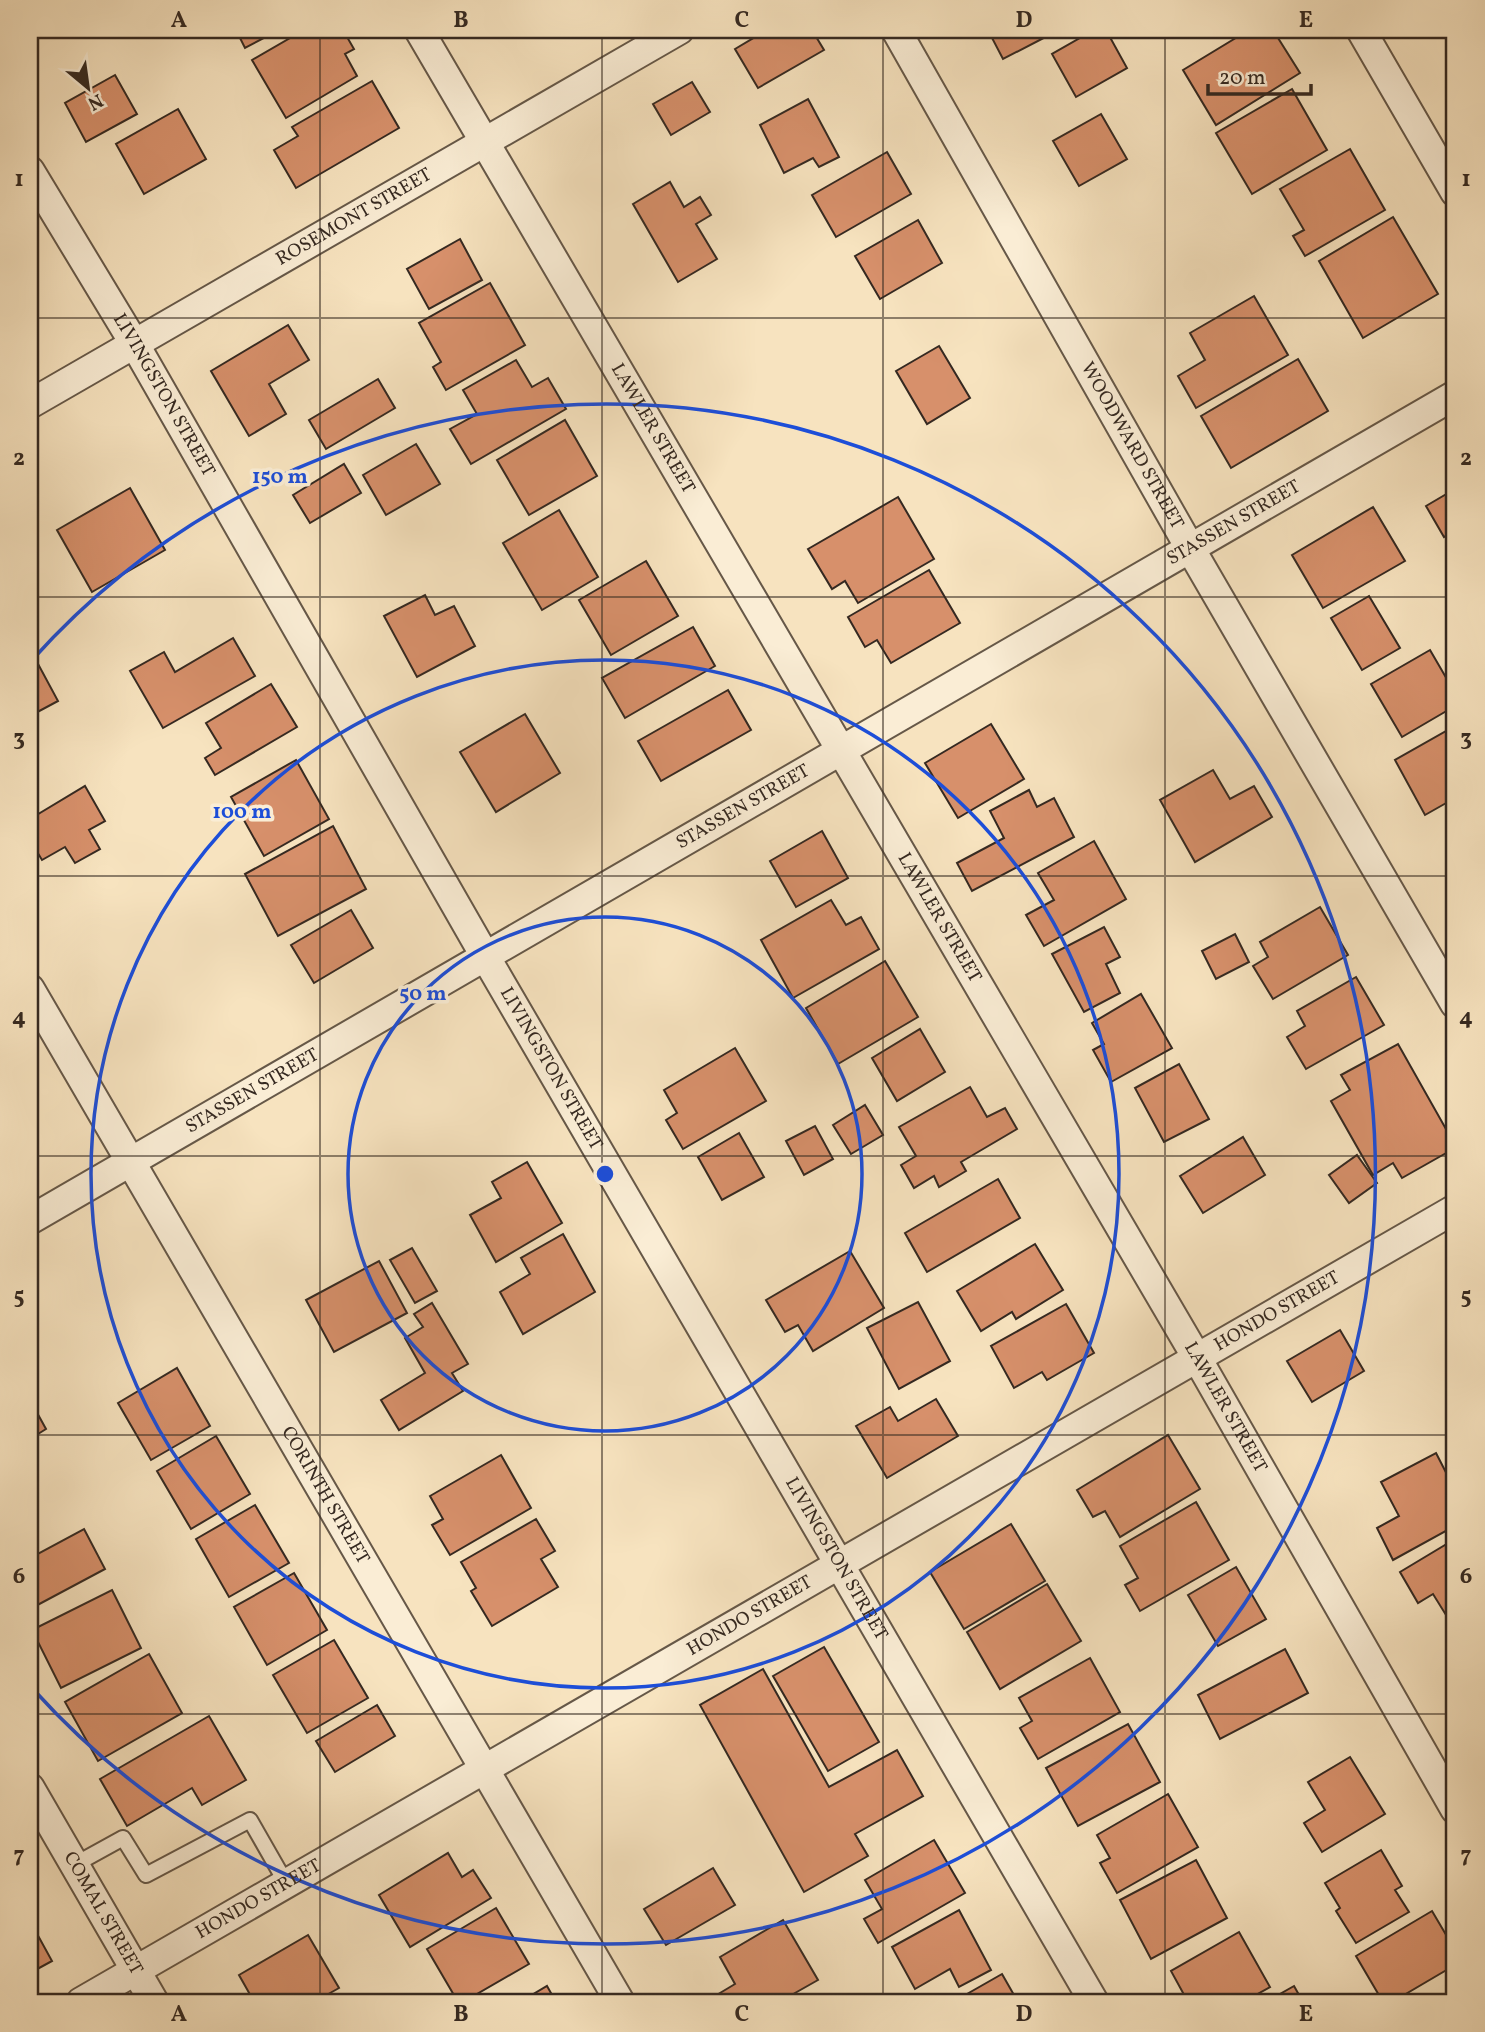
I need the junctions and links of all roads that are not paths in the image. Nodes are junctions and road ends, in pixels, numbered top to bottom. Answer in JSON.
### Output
{"nodes":[{"id":1,"x":419,"y":30,"type":"edge"},
{"id":2,"x":679,"y":30,"type":"edge"},
{"id":3,"x":896,"y":30,"type":"edge"},
{"id":4,"x":1361,"y":30,"type":"edge"},
{"id":5,"x":484,"y":141,"type":"junction"},
{"id":6,"x":30,"y":171,"type":"edge"},
{"id":7,"x":1455,"y":192,"type":"edge"},
{"id":8,"x":134,"y":343,"type":"junction"},
{"id":9,"x":1455,"y":395,"type":"edge"},
{"id":10,"x":30,"y":404,"type":"edge"},
{"id":11,"x":1191,"y":548,"type":"junction"},
{"id":12,"x":841,"y":750,"type":"junction"},
{"id":13,"x":485,"y":956,"type":"junction"},
{"id":14,"x":30,"y":989,"type":"edge"},
{"id":15,"x":1455,"y":1004,"type":"edge"},
{"id":16,"x":131,"y":1161,"type":"junction"},
{"id":17,"x":1455,"y":1209,"type":"edge"},
{"id":18,"x":30,"y":1220,"type":"edge"},
{"id":19,"x":1197,"y":1358,"type":"junction"},
{"id":20,"x":839,"y":1564,"type":"junction"},
{"id":21,"x":483,"y":1770,"type":"junction"},
{"id":22,"x":30,"y":1788,"type":"edge"},
{"id":23,"x":1455,"y":1809,"type":"edge"},
{"id":24,"x":74,"y":1865,"type":"junction"},
{"id":25,"x":286,"y":1884,"type":"junction"},
{"id":26,"x":136,"y":1971,"type":"junction"},
{"id":27,"x":81,"y":2002,"type":"edge"},
{"id":28,"x":154,"y":2002,"type":"edge"},
{"id":29,"x":620,"y":2002,"type":"edge"},
{"id":30,"x":1094,"y":2002,"type":"edge"}],
"edges":[{"from":1,"to":5,"type":"street","name":"LAWLER STREET"},
{"from":2,"to":5,"type":"street","name":"ROSEMONT STREET"},
{"from":3,"to":11,"type":"street","name":"WOODWARD STREET"},
{"from":4,"to":7,"type":"street"},
{"from":5,"to":8,"type":"street","name":"ROSEMONT STREET"},
{"from":5,"to":12,"type":"street","name":"LAWLER STREET"},
{"from":6,"to":8,"type":"street","name":"LIVINGSTON STREET"},
{"from":8,"to":10,"type":"street","name":"ROSEMONT STREET"},
{"from":8,"to":13,"type":"street","name":"LIVINGSTON STREET"},
{"from":9,"to":11,"type":"street","name":"STASSEN STREET"},
{"from":11,"to":12,"type":"street","name":"STASSEN STREET"},
{"from":11,"to":15,"type":"street","name":"WOODWARD STREET"},
{"from":12,"to":13,"type":"street","name":"STASSEN STREET"},
{"from":12,"to":19,"type":"street","name":"LAWLER STREET"},
{"from":13,"to":16,"type":"street","name":"STASSEN STREET"},
{"from":13,"to":20,"type":"street","name":"LIVINGSTON STREET"},
{"from":14,"to":16,"type":"street","name":"CORINTH STREET"},
{"from":16,"to":18,"type":"street","name":"STASSEN STREET"},
{"from":16,"to":21,"type":"street","name":"CORINTH STREET"},
{"from":17,"to":19,"type":"street","name":"HONDO STREET"},
{"from":19,"to":20,"type":"street","name":"HONDO STREET"},
{"from":19,"to":23,"type":"street","name":"LAWLER STREET"},
{"from":20,"to":21,"type":"street","name":"HONDO STREET"},
{"from":20,"to":30,"type":"street","name":"LIVINGSTON STREET"},
{"from":21,"to":25,"type":"street","name":"HONDO STREET"},
{"from":21,"to":29,"type":"street","name":"CORINTH STREET"},
{"from":22,"to":24,"type":"street","name":"COMAL STREET"},
{"from":24,"to":25,"type":"lane"},
{"from":24,"to":26,"type":"street","name":"COMAL STREET"},
{"from":25,"to":26,"type":"street","name":"HONDO STREET"},
{"from":26,"to":27,"type":"street","name":"HONDO STREET"},
{"from":26,"to":28,"type":"street","name":"COMAL STREET"}]}
